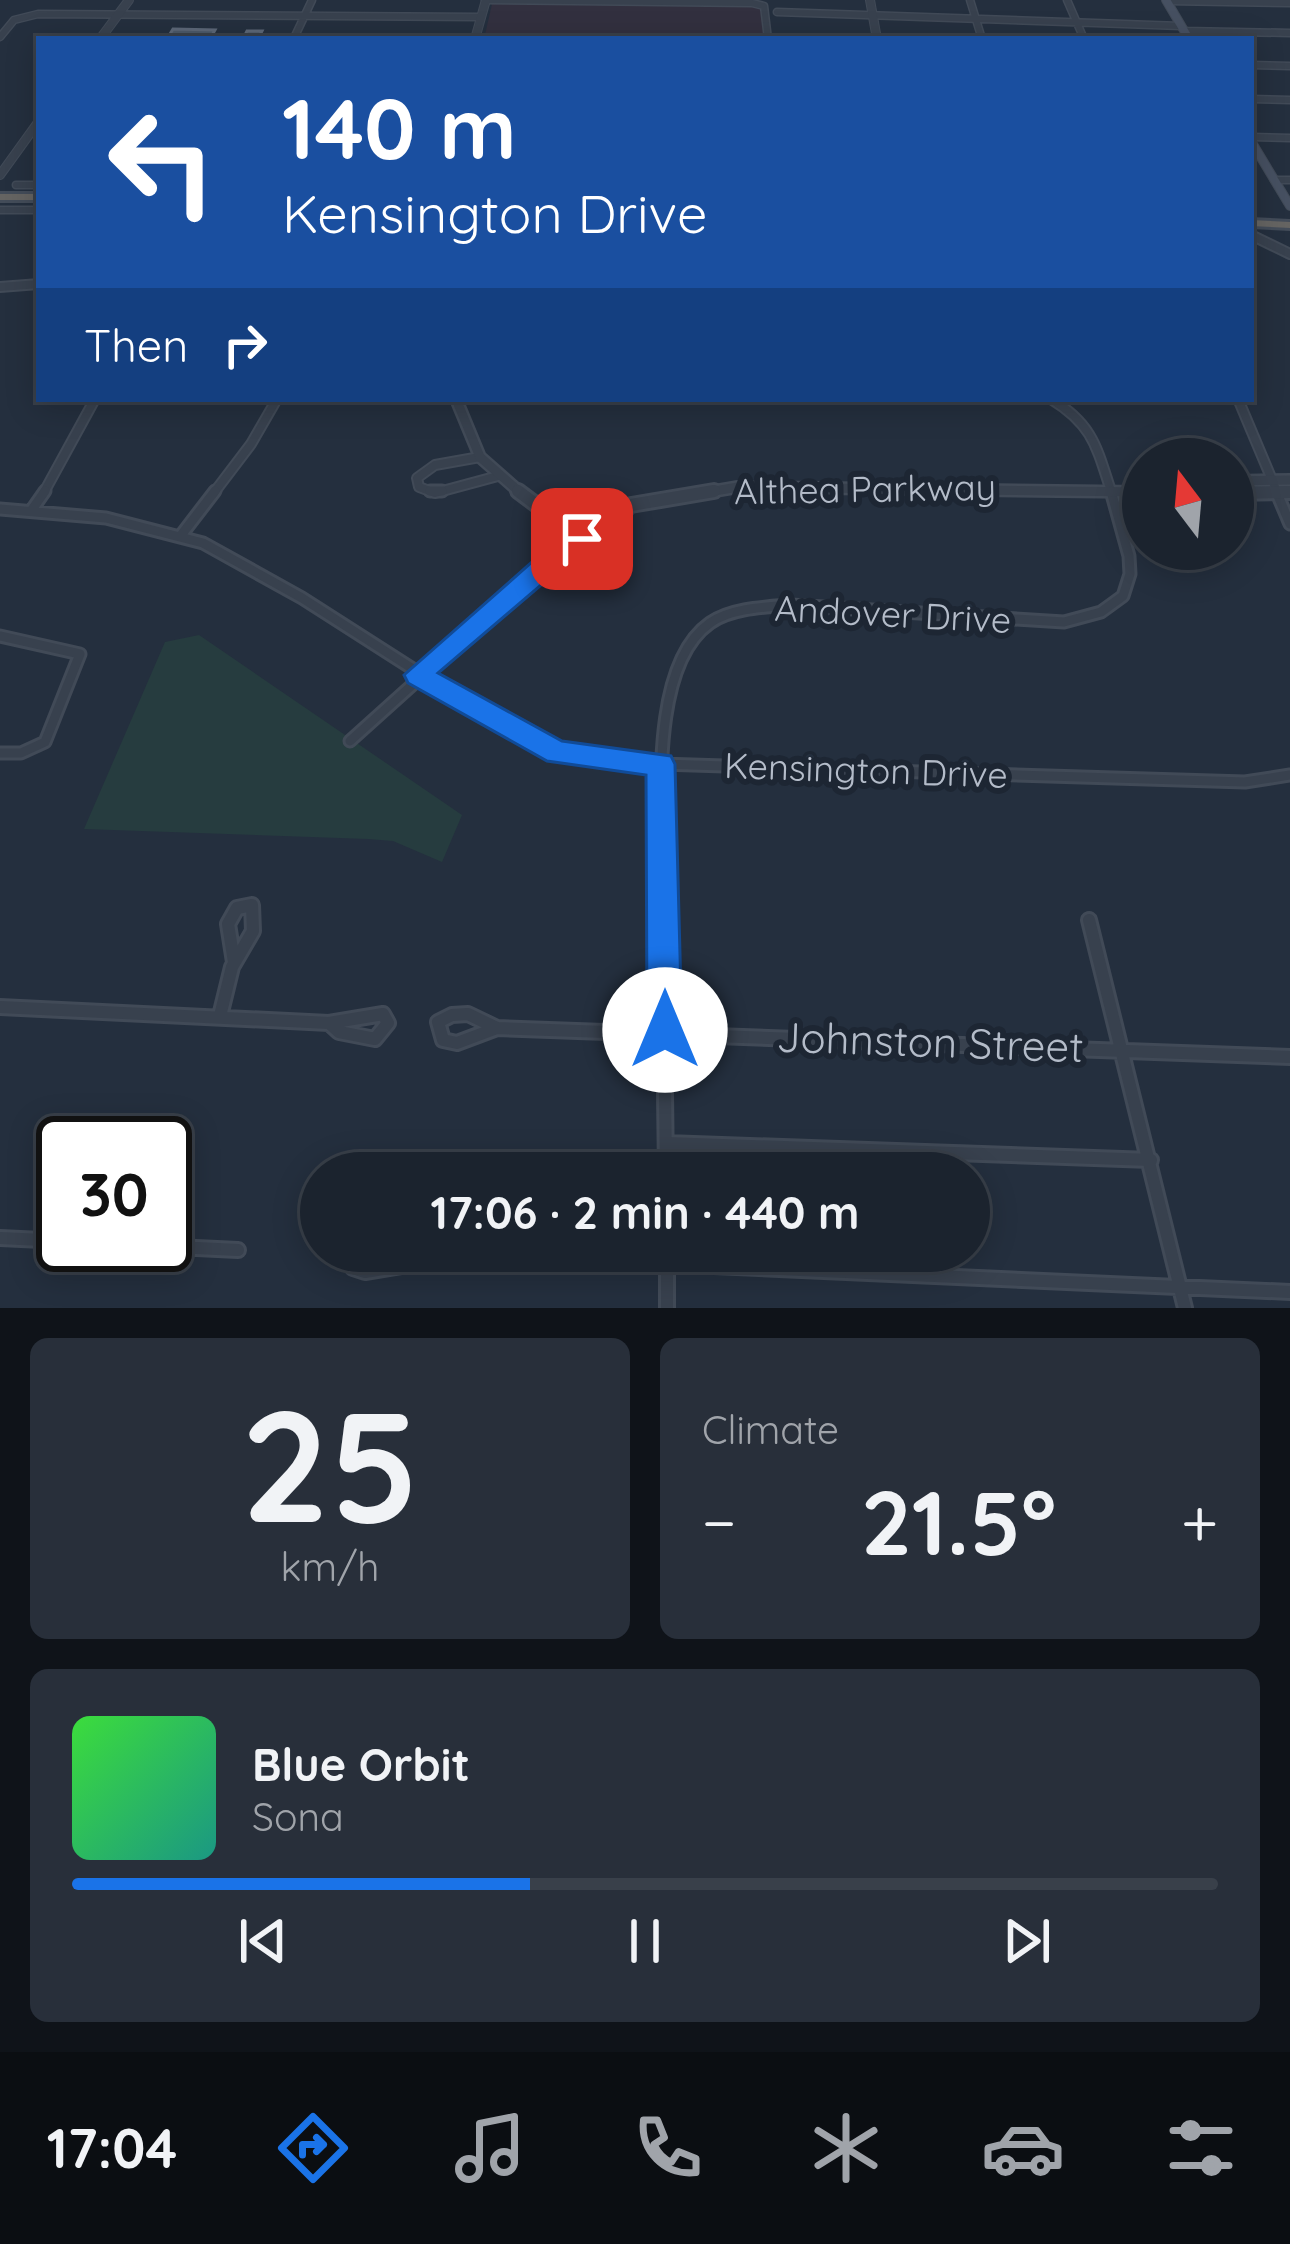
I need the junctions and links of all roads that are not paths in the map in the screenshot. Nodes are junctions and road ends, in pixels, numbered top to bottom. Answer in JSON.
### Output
{"nodes":[{"id":1,"x":129,"y":0,"type":"edge"},
{"id":2,"x":312,"y":0,"type":"edge"},
{"id":3,"x":486,"y":0,"type":"edge"},
{"id":4,"x":869,"y":0,"type":"edge"},
{"id":5,"x":970,"y":0,"type":"edge"},
{"id":6,"x":1067,"y":0,"type":"edge"},
{"id":7,"x":1167,"y":1,"type":"edge"},
{"id":8,"x":1290,"y":3,"type":"edge"},
{"id":9,"x":777,"y":13,"type":"dead end"},
{"id":10,"x":118,"y":15,"type":"junction"},
{"id":11,"x":304,"y":16,"type":"junction"},
{"id":12,"x":873,"y":16,"type":"junction"},
{"id":13,"x":481,"y":17,"type":"junction"},
{"id":14,"x":976,"y":20,"type":"junction"},
{"id":15,"x":1077,"y":22,"type":"junction"},
{"id":16,"x":1185,"y":32,"type":"edge"},
{"id":17,"x":1290,"y":33,"type":"edge"},
{"id":18,"x":102,"y":36,"type":"edge"},
{"id":19,"x":295,"y":36,"type":"dead end"},
{"id":20,"x":477,"y":36,"type":"edge"},
{"id":21,"x":768,"y":36,"type":"edge"},
{"id":22,"x":877,"y":36,"type":"edge"},
{"id":23,"x":981,"y":36,"type":"edge"},
{"id":24,"x":1083,"y":36,"type":"edge"},
{"id":25,"x":0,"y":38,"type":"edge"},
{"id":26,"x":1254,"y":65,"type":"edge"},
{"id":27,"x":1290,"y":66,"type":"edge"},
{"id":28,"x":1254,"y":99,"type":"edge"},
{"id":29,"x":1290,"y":100,"type":"edge"},
{"id":30,"x":36,"y":126,"type":"edge"},
{"id":31,"x":1290,"y":138,"type":"edge"},
{"id":32,"x":1254,"y":139,"type":"edge"},
{"id":33,"x":1254,"y":144,"type":"edge"},
{"id":34,"x":1254,"y":167,"type":"edge"},
{"id":35,"x":1267,"y":167,"type":"junction"},
{"id":36,"x":0,"y":175,"type":"edge"},
{"id":37,"x":1274,"y":180,"type":"junction"},
{"id":38,"x":1290,"y":180,"type":"edge"},
{"id":39,"x":16,"y":185,"type":"dead end"},
{"id":40,"x":36,"y":185,"type":"edge"},
{"id":41,"x":0,"y":196,"type":"edge"},
{"id":42,"x":36,"y":197,"type":"edge"},
{"id":43,"x":1290,"y":206,"type":"edge"},
{"id":44,"x":0,"y":210,"type":"edge"},
{"id":45,"x":36,"y":210,"type":"edge"},
{"id":46,"x":1254,"y":224,"type":"edge"},
{"id":47,"x":1290,"y":225,"type":"edge"},
{"id":48,"x":1254,"y":236,"type":"edge"},
{"id":49,"x":1290,"y":254,"type":"edge"},
{"id":50,"x":36,"y":284,"type":"edge"},
{"id":51,"x":0,"y":287,"type":"edge"},
{"id":52,"x":93,"y":402,"type":"edge"},
{"id":53,"x":275,"y":402,"type":"edge"},
{"id":54,"x":456,"y":402,"type":"edge"},
{"id":55,"x":1056,"y":402,"type":"edge"},
{"id":56,"x":1239,"y":402,"type":"edge"},
{"id":57,"x":480,"y":457,"type":"junction"},
{"id":58,"x":498,"y":476,"type":"junction"},
{"id":59,"x":1290,"y":480,"type":"edge"},
{"id":60,"x":1254,"y":484,"type":"edge"},
{"id":61,"x":1122,"y":486,"type":"edge"},
{"id":62,"x":1273,"y":486,"type":"junction"},
{"id":63,"x":1107,"y":488,"type":"junction"},
{"id":64,"x":1254,"y":489,"type":"edge"},
{"id":65,"x":1122,"y":490,"type":"edge"},
{"id":66,"x":1290,"y":492,"type":"edge"},
{"id":67,"x":0,"y":509,"type":"edge"},
{"id":68,"x":32,"y":511,"type":"junction"},
{"id":69,"x":546,"y":512,"type":"junction"},
{"id":70,"x":614,"y":518,"type":"junction"},
{"id":71,"x":1290,"y":524,"type":"edge"},
{"id":72,"x":182,"y":534,"type":"junction"},
{"id":73,"x":550,"y":561,"type":"junction"},
{"id":74,"x":0,"y":636,"type":"edge"},
{"id":75,"x":418,"y":675,"type":"junction"},
{"id":76,"x":350,"y":740,"type":"dead end"},
{"id":77,"x":0,"y":753,"type":"edge"},
{"id":78,"x":661,"y":764,"type":"junction"},
{"id":79,"x":1290,"y":775,"type":"edge"},
{"id":80,"x":1089,"y":920,"type":"dead end"},
{"id":81,"x":234,"y":962,"type":"junction"},
{"id":82,"x":0,"y":1007,"type":"edge"},
{"id":83,"x":220,"y":1016,"type":"junction"},
{"id":84,"x":329,"y":1023,"type":"dead end"},
{"id":85,"x":497,"y":1028,"type":"dead end"},
{"id":86,"x":665,"y":1030,"type":"junction"},
{"id":87,"x":1122,"y":1050,"type":"junction"},
{"id":88,"x":1290,"y":1057,"type":"edge"},
{"id":89,"x":666,"y":1143,"type":"junction"},
{"id":90,"x":666,"y":1152,"type":"edge"},
{"id":91,"x":1151,"y":1160,"type":"junction"},
{"id":92,"x":0,"y":1238,"type":"edge"},
{"id":93,"x":36,"y":1240,"type":"edge"},
{"id":94,"x":192,"y":1248,"type":"edge"},
{"id":95,"x":238,"y":1250,"type":"dead end"},
{"id":96,"x":667,"y":1272,"type":"edge"},
{"id":97,"x":906,"y":1272,"type":"edge"},
{"id":98,"x":1180,"y":1288,"type":"junction"},
{"id":99,"x":1290,"y":1292,"type":"edge"},
{"id":100,"x":667,"y":1308,"type":"edge"},
{"id":101,"x":1186,"y":1308,"type":"edge"}],
"edges":[{"from":1,"to":10,"type":"street"},
{"from":2,"to":11,"type":"street"},
{"from":3,"to":13,"type":"street"},
{"from":3,"to":21,"type":"street"},
{"from":4,"to":12,"type":"street"},
{"from":5,"to":14,"type":"street"},
{"from":6,"to":15,"type":"street"},
{"from":7,"to":8,"type":"street"},
{"from":7,"to":16,"type":"main road"},
{"from":9,"to":12,"type":"street"},
{"from":10,"to":11,"type":"street"},
{"from":10,"to":18,"type":"street"},
{"from":10,"to":25,"type":"street"},
{"from":11,"to":13,"type":"street"},
{"from":11,"to":19,"type":"street"},
{"from":12,"to":14,"type":"street"},
{"from":12,"to":22,"type":"street"},
{"from":13,"to":20,"type":"street"},
{"from":14,"to":15,"type":"street"},
{"from":14,"to":23,"type":"street"},
{"from":15,"to":16,"type":"street"},
{"from":15,"to":24,"type":"street"},
{"from":16,"to":17,"type":"street"},
{"from":26,"to":27,"type":"street"},
{"from":28,"to":29,"type":"street"},
{"from":30,"to":36,"type":"street"},
{"from":31,"to":32,"type":"street"},
{"from":33,"to":35,"type":"main road"},
{"from":34,"to":35,"type":"street"},
{"from":35,"to":37,"type":"main road"},
{"from":37,"to":38,"type":"street"},
{"from":37,"to":43,"type":"main road"},
{"from":39,"to":40,"type":"street"},
{"from":41,"to":42,"type":"highway"},
{"from":44,"to":45,"type":"street"},
{"from":46,"to":47,"type":"highway"},
{"from":48,"to":49,"type":"street"},
{"from":50,"to":51,"type":"street"},
{"from":52,"to":68,"type":"street"},
{"from":53,"to":72,"type":"street"},
{"from":54,"to":57,"type":"street"},
{"from":55,"to":63,"type":"street","name":"Andover Drive"},
{"from":56,"to":62,"type":"street"},
{"from":57,"to":58,"type":"street"},
{"from":57,"to":58,"type":"street"},
{"from":58,"to":69,"type":"street"},
{"from":59,"to":62,"type":"street"},
{"from":60,"to":62,"type":"street"},
{"from":61,"to":63,"type":"street","name":"Althea Parkway"},
{"from":62,"to":64,"type":"street"},
{"from":62,"to":66,"type":"street"},
{"from":62,"to":71,"type":"street"},
{"from":63,"to":65,"type":"street","name":"Althea Parkway"},
{"from":63,"to":70,"type":"street","name":"Althea Parkway"},
{"from":63,"to":78,"type":"street","name":"Andover Drive"},
{"from":67,"to":68,"type":"street","name":"Kensington Drive"},
{"from":68,"to":72,"type":"street","name":"Kensington Drive"},
{"from":69,"to":70,"type":"street"},
{"from":69,"to":73,"type":"street"},
{"from":70,"to":73,"type":"street","name":"Althea Parkway"},
{"from":72,"to":75,"type":"street","name":"Kensington Drive"},
{"from":73,"to":75,"type":"street","name":"Althea Parkway"},
{"from":74,"to":77,"type":"street"},
{"from":75,"to":76,"type":"street","name":"Althea Parkway"},
{"from":75,"to":78,"type":"street","name":"Kensington Drive"},
{"from":78,"to":79,"type":"street","name":"Kensington Drive"},
{"from":78,"to":86,"type":"street","name":"Andover Drive"},
{"from":80,"to":87,"type":"street"},
{"from":81,"to":81,"type":"street"},
{"from":81,"to":83,"type":"street"},
{"from":82,"to":83,"type":"street"},
{"from":83,"to":84,"type":"street"},
{"from":85,"to":86,"type":"street","name":"Johnston Street"},
{"from":86,"to":87,"type":"street","name":"Johnston Street"},
{"from":86,"to":89,"type":"street","name":"Andover Drive"},
{"from":87,"to":88,"type":"street","name":"Johnston Street"},
{"from":87,"to":91,"type":"street"},
{"from":89,"to":90,"type":"street","name":"Andover Drive"},
{"from":89,"to":91,"type":"street"},
{"from":91,"to":98,"type":"street"},
{"from":92,"to":93,"type":"street"},
{"from":94,"to":95,"type":"street"},
{"from":96,"to":100,"type":"street"},
{"from":97,"to":98,"type":"street"},
{"from":98,"to":99,"type":"street"},
{"from":98,"to":101,"type":"street"}]}
